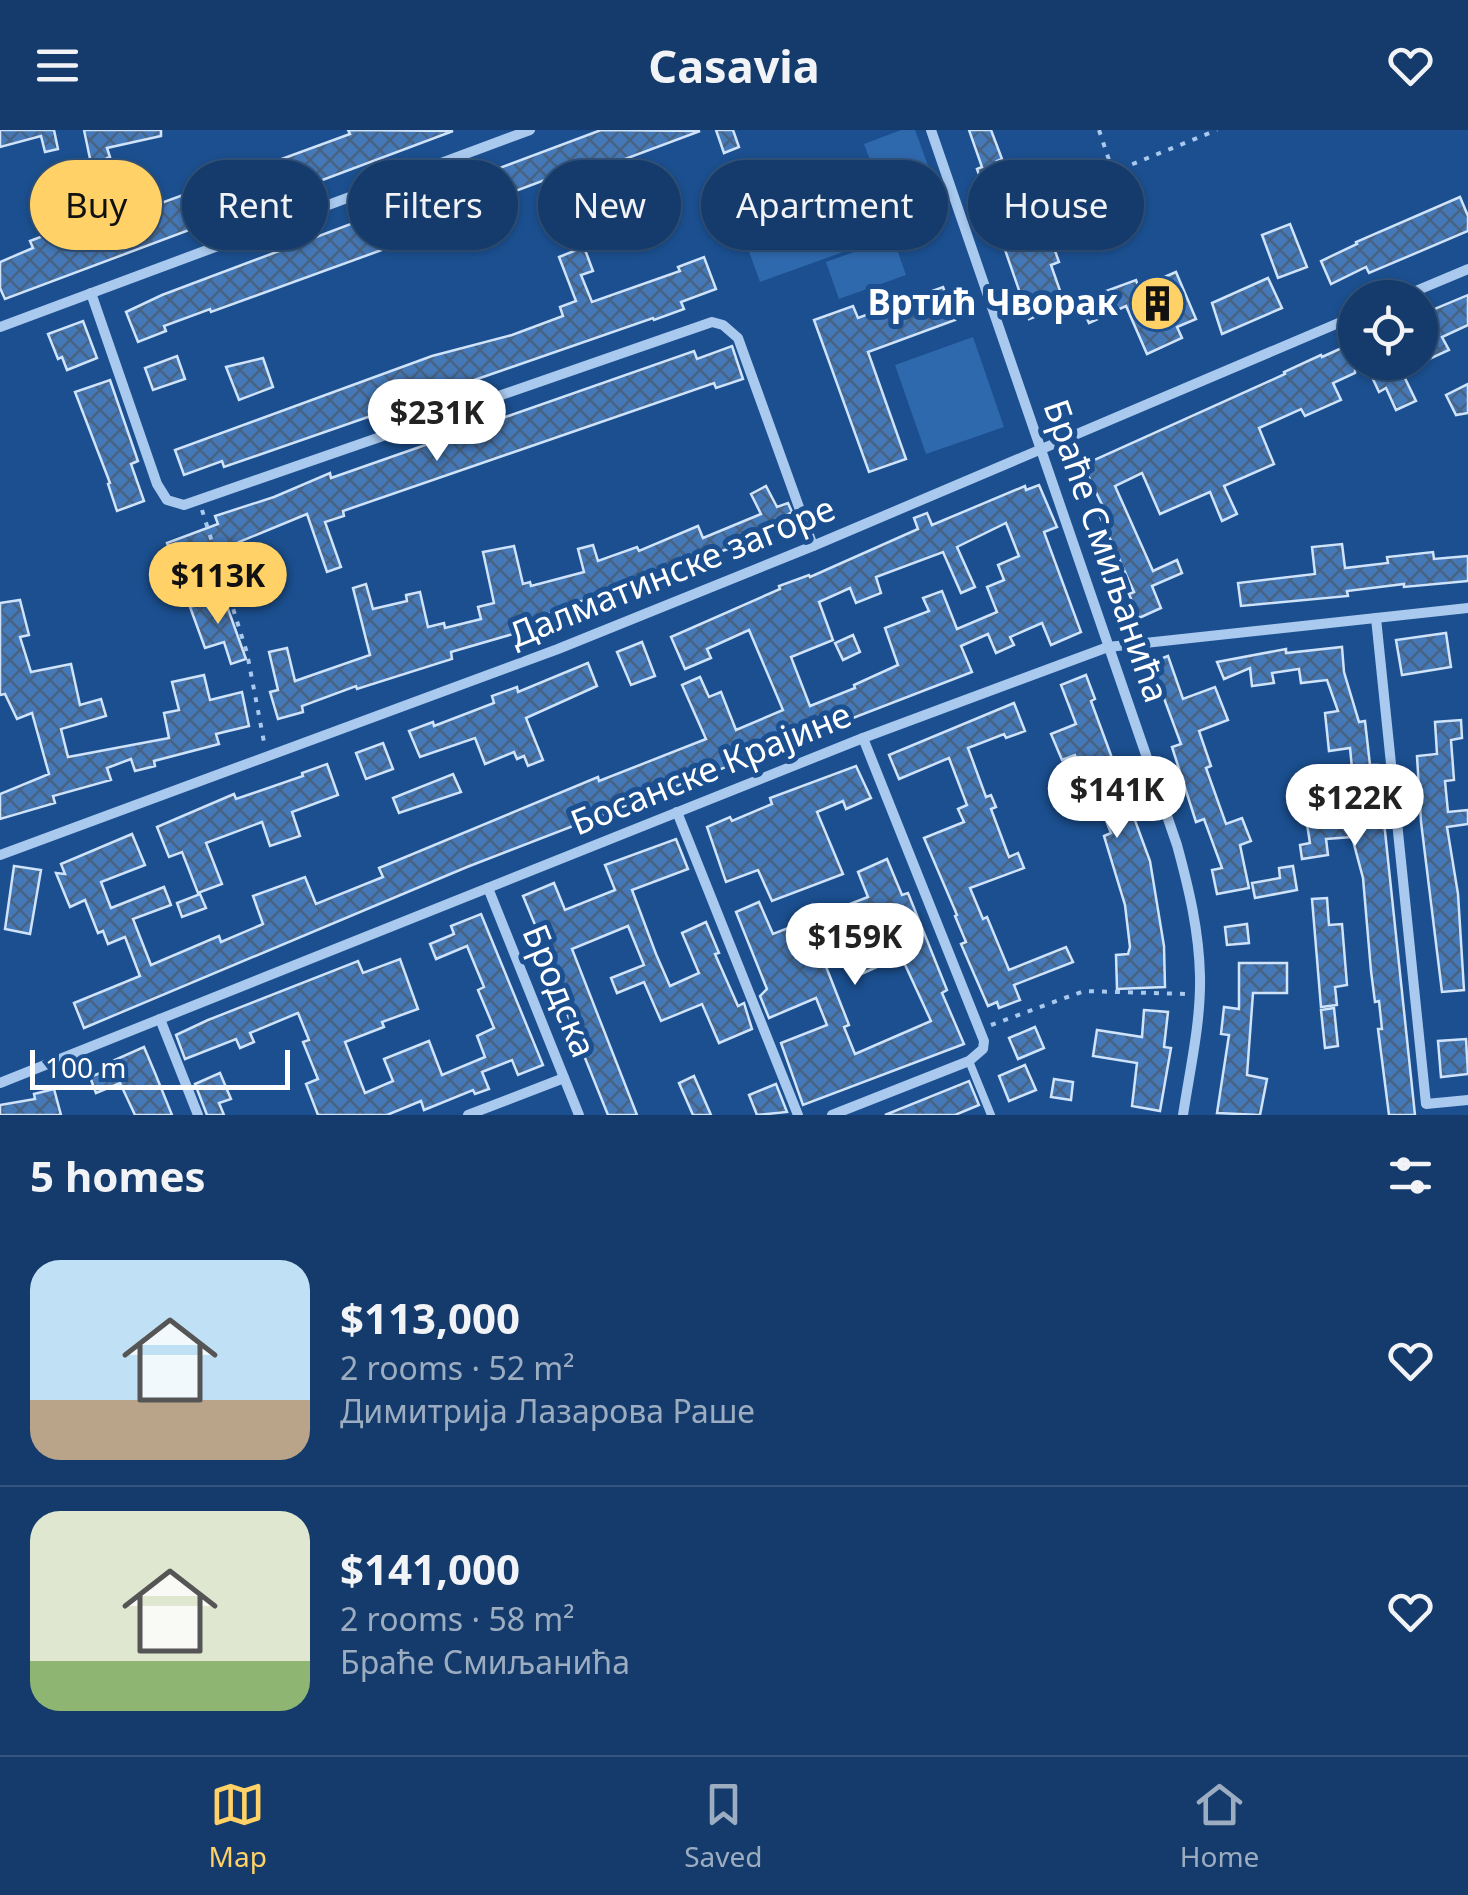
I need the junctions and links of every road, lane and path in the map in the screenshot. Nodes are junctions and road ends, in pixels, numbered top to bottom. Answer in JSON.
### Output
{"nodes":[{"id":1,"x":530,"y":130,"type":"edge"},
{"id":2,"x":931,"y":130,"type":"edge"},
{"id":3,"x":1099,"y":130,"type":"edge"},
{"id":4,"x":1217,"y":130,"type":"edge"},
{"id":5,"x":1109,"y":160,"type":"edge"},
{"id":6,"x":1143,"y":160,"type":"edge"},
{"id":7,"x":968,"y":219,"type":"edge"},
{"id":8,"x":962,"y":221,"type":"junction"},
{"id":9,"x":1468,"y":268,"type":"edge"},
{"id":10,"x":1438,"y":281,"type":"edge"},
{"id":11,"x":91,"y":293,"type":"junction"},
{"id":12,"x":1338,"y":323,"type":"edge"},
{"id":13,"x":0,"y":327,"type":"edge"},
{"id":14,"x":1043,"y":448,"type":"junction"},
{"id":15,"x":198,"y":500,"type":"junction"},
{"id":16,"x":813,"y":546,"type":"junction"},
{"id":17,"x":1468,"y":608,"type":"edge"},
{"id":18,"x":1376,"y":618,"type":"junction"},
{"id":19,"x":1108,"y":646,"type":"junction"},
{"id":20,"x":863,"y":738,"type":"junction"},
{"id":21,"x":266,"y":756,"type":"junction"},
{"id":22,"x":676,"y":812,"type":"junction"},
{"id":23,"x":0,"y":854,"type":"edge"},
{"id":24,"x":488,"y":888,"type":"junction"},
{"id":25,"x":1200,"y":995,"type":"junction"},
{"id":26,"x":160,"y":1019,"type":"junction"},
{"id":27,"x":980,"y":1029,"type":"junction"},
{"id":28,"x":968,"y":1061,"type":"junction"},
{"id":29,"x":564,"y":1078,"type":"junction"},
{"id":30,"x":0,"y":1083,"type":"edge"},
{"id":31,"x":1468,"y":1100,"type":"edge"},
{"id":32,"x":198,"y":1115,"type":"edge"},
{"id":33,"x":468,"y":1115,"type":"edge"},
{"id":34,"x":580,"y":1115,"type":"edge"},
{"id":35,"x":798,"y":1115,"type":"edge"},
{"id":36,"x":832,"y":1115,"type":"edge"},
{"id":37,"x":991,"y":1115,"type":"edge"},
{"id":38,"x":1183,"y":1115,"type":"edge"}],
"edges":[{"from":1,"to":11,"type":"street"},
{"from":2,"to":8,"type":"street","name":"Браће Смиљанића"},
{"from":3,"to":5,"type":"path"},
{"from":4,"to":6,"type":"path"},
{"from":7,"to":8,"type":"path"},
{"from":8,"to":14,"type":"street","name":"Браће Смиљанића"},
{"from":9,"to":10,"type":"street"},
{"from":11,"to":13,"type":"street"},
{"from":11,"to":15,"type":"street"},
{"from":12,"to":14,"type":"street","name":"Далматинске загоре"},
{"from":14,"to":16,"type":"street","name":"Далматинске загоре"},
{"from":14,"to":19,"type":"street","name":"Браће Смиљанића"},
{"from":15,"to":16,"type":"street"},
{"from":15,"to":21,"type":"path"},
{"from":16,"to":21,"type":"street","name":"Далматинске загоре"},
{"from":17,"to":18,"type":"street","name":"Босанске Крајине"},
{"from":18,"to":19,"type":"street","name":"Босанске Крајине"},
{"from":18,"to":31,"type":"street"},
{"from":19,"to":20,"type":"street","name":"Босанске Крајине"},
{"from":19,"to":25,"type":"street","name":"Браће Смиљанића"},
{"from":20,"to":22,"type":"street","name":"Босанске Крајине"},
{"from":20,"to":27,"type":"street"},
{"from":21,"to":23,"type":"street","name":"Далматинске загоре"},
{"from":22,"to":24,"type":"street","name":"Босанске Крајине"},
{"from":22,"to":35,"type":"street"},
{"from":24,"to":26,"type":"street","name":"Босанске Крајине"},
{"from":24,"to":29,"type":"street","name":"Бродска"},
{"from":25,"to":27,"type":"path"},
{"from":25,"to":38,"type":"street","name":"Браће Смиљанића"},
{"from":26,"to":30,"type":"street","name":"Босанске Крајине"},
{"from":26,"to":32,"type":"street"},
{"from":27,"to":28,"type":"street"},
{"from":28,"to":36,"type":"street"},
{"from":28,"to":37,"type":"lane"},
{"from":29,"to":33,"type":"street"},
{"from":29,"to":34,"type":"street","name":"Бродска"}]}
